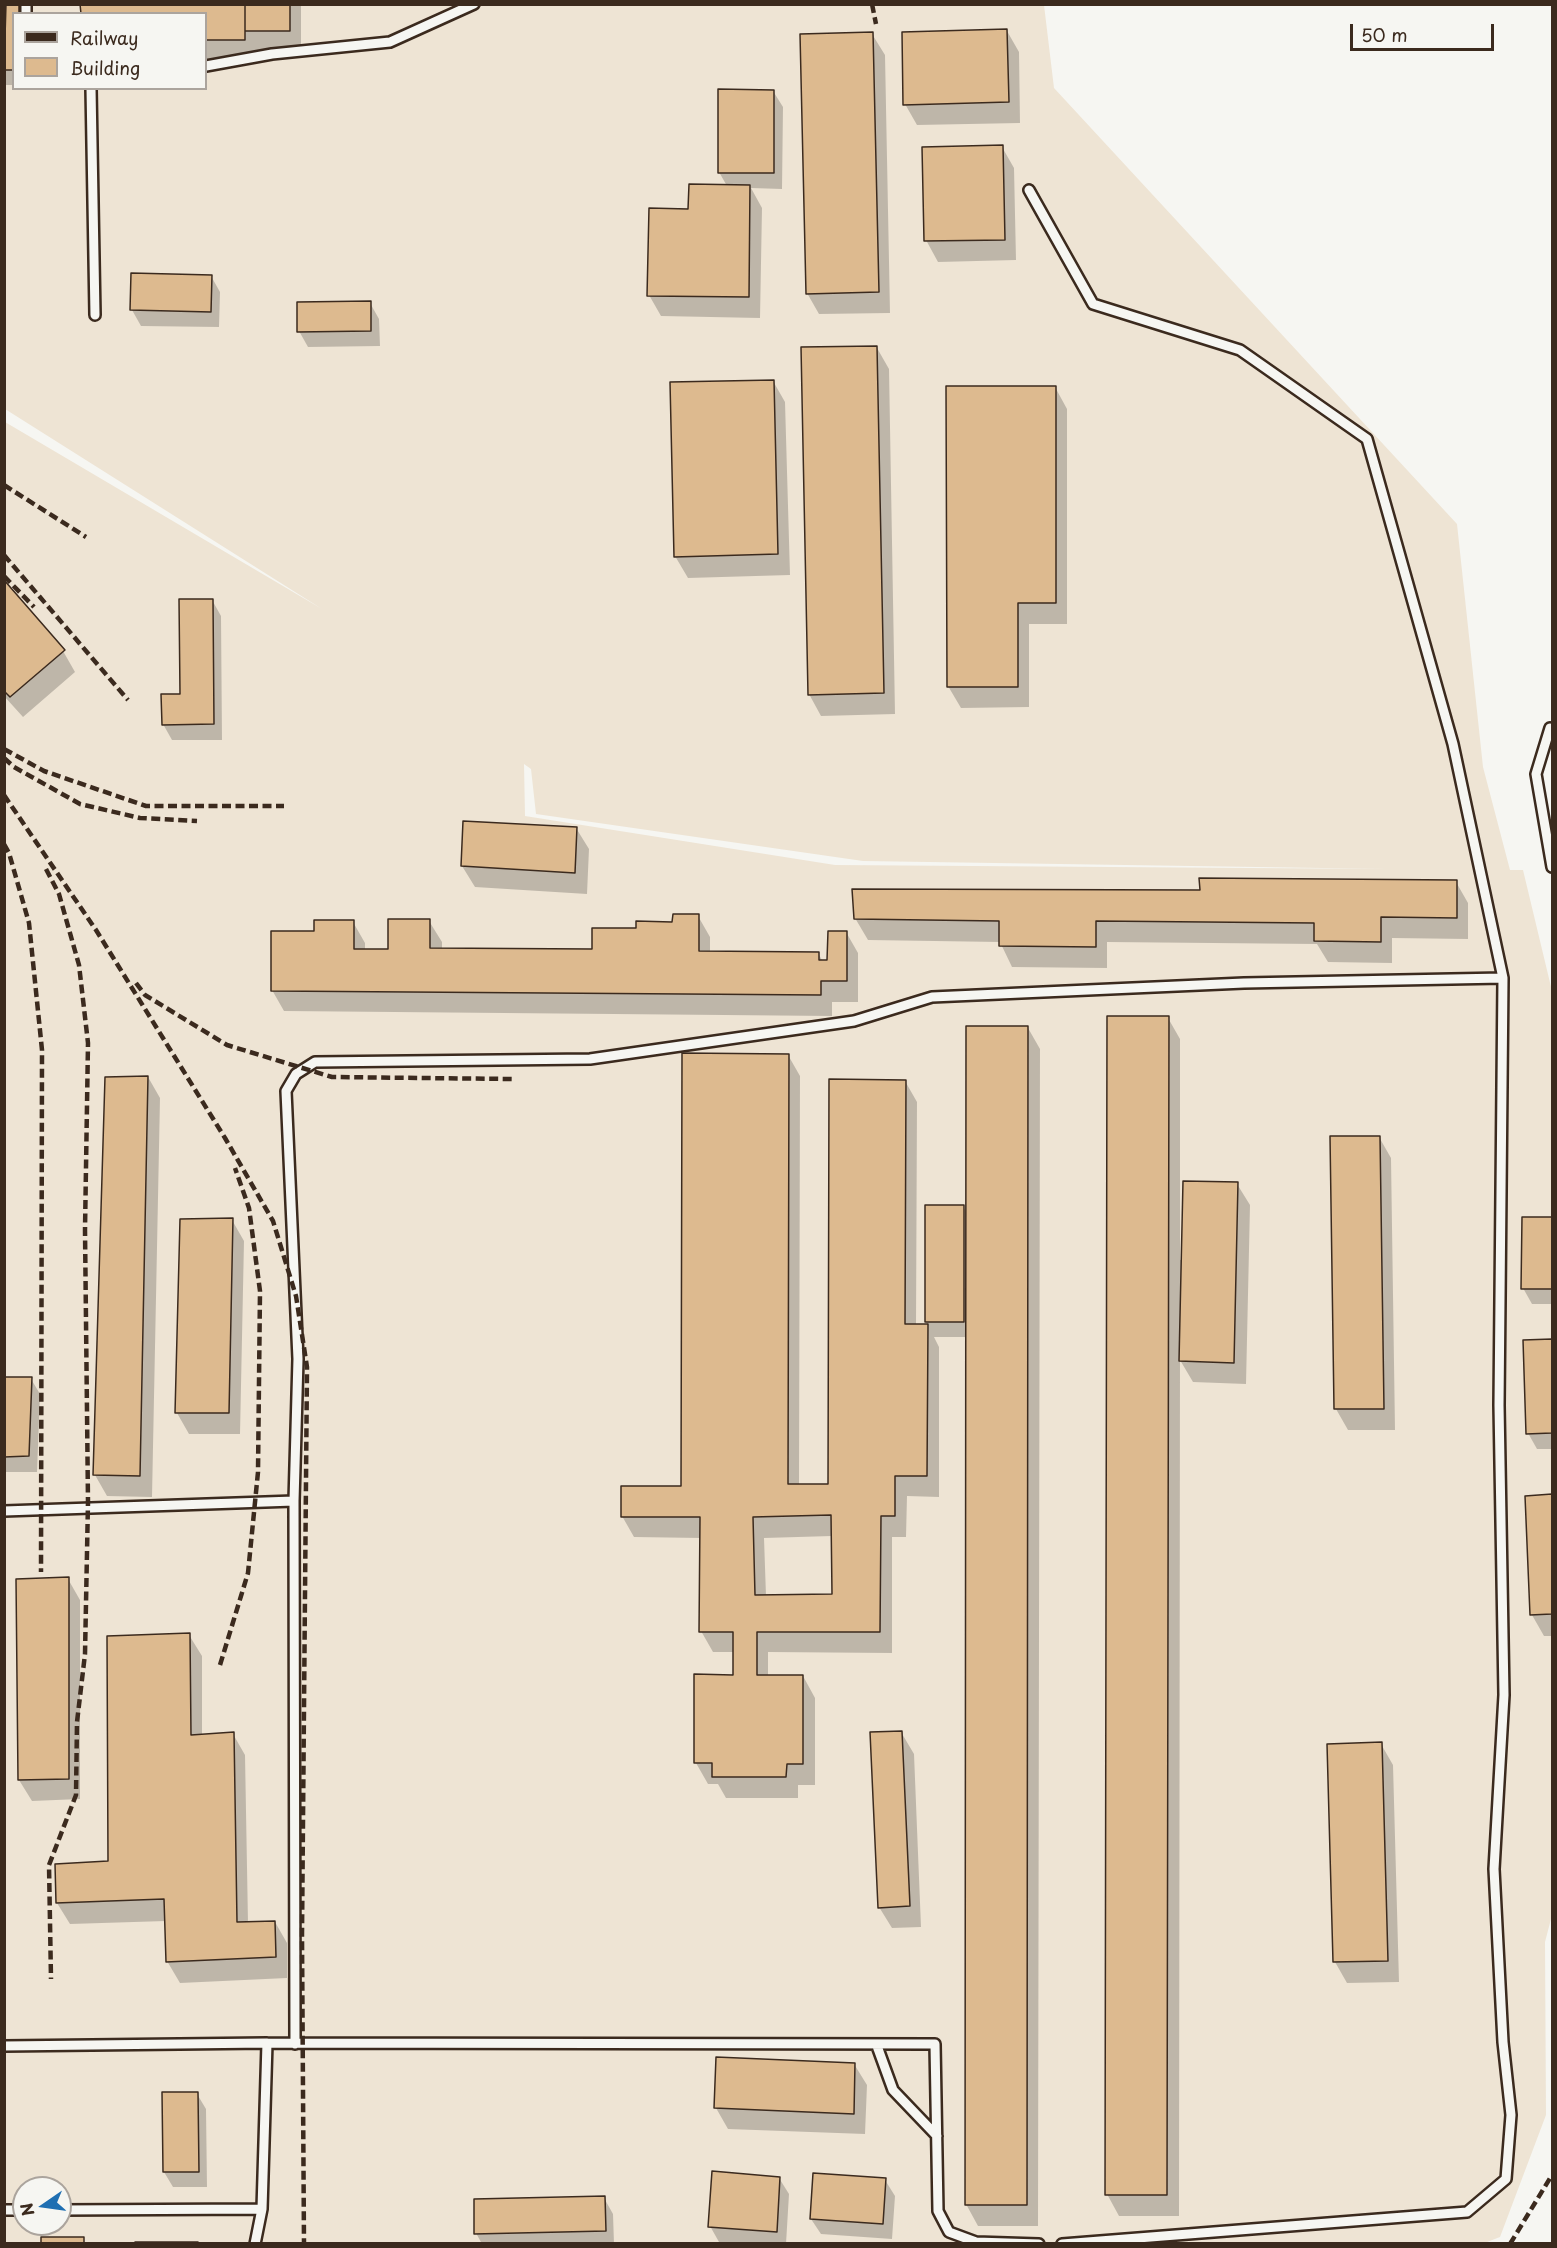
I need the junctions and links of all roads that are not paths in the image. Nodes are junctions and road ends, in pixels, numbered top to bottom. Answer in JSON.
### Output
{"nodes":[{"id":1,"x":474,"y":4,"type":"edge"},
{"id":2,"x":207,"y":66,"type":"edge"},
{"id":3,"x":91,"y":90,"type":"edge"},
{"id":4,"x":1029,"y":189,"type":"dead end"},
{"id":5,"x":95,"y":315,"type":"dead end"},
{"id":6,"x":1550,"y":728,"type":"dead end"},
{"id":7,"x":1552,"y":867,"type":"edge"},
{"id":8,"x":1503,"y":978,"type":"junction"},
{"id":9,"x":294,"y":1501,"type":"junction"},
{"id":10,"x":4,"y":1511,"type":"edge"},
{"id":11,"x":267,"y":2043,"type":"junction"},
{"id":12,"x":296,"y":2044,"type":"junction"},
{"id":13,"x":4,"y":2046,"type":"edge"},
{"id":14,"x":878,"y":2046,"type":"junction"},
{"id":15,"x":937,"y":2136,"type":"junction"},
{"id":16,"x":261,"y":2209,"type":"junction"},
{"id":17,"x":72,"y":2210,"type":"edge"},
{"id":18,"x":255,"y":2244,"type":"edge"},
{"id":19,"x":1039,"y":2244,"type":"edge"},
{"id":20,"x":1062,"y":2244,"type":"edge"}],
"edges":[{"from":1,"to":2,"type":"lane"},
{"from":3,"to":5,"type":"lane"},
{"from":4,"to":8,"type":"lane"},
{"from":6,"to":7,"type":"lane"},
{"from":8,"to":9,"type":"lane"},
{"from":8,"to":20,"type":"lane"},
{"from":9,"to":10,"type":"lane"},
{"from":9,"to":12,"type":"lane"},
{"from":11,"to":12,"type":"lane"},
{"from":11,"to":13,"type":"lane"},
{"from":11,"to":16,"type":"lane"},
{"from":12,"to":14,"type":"lane"},
{"from":14,"to":15,"type":"lane"},
{"from":14,"to":15,"type":"lane"},
{"from":15,"to":19,"type":"lane"},
{"from":16,"to":17,"type":"lane"},
{"from":16,"to":18,"type":"lane"}]}
